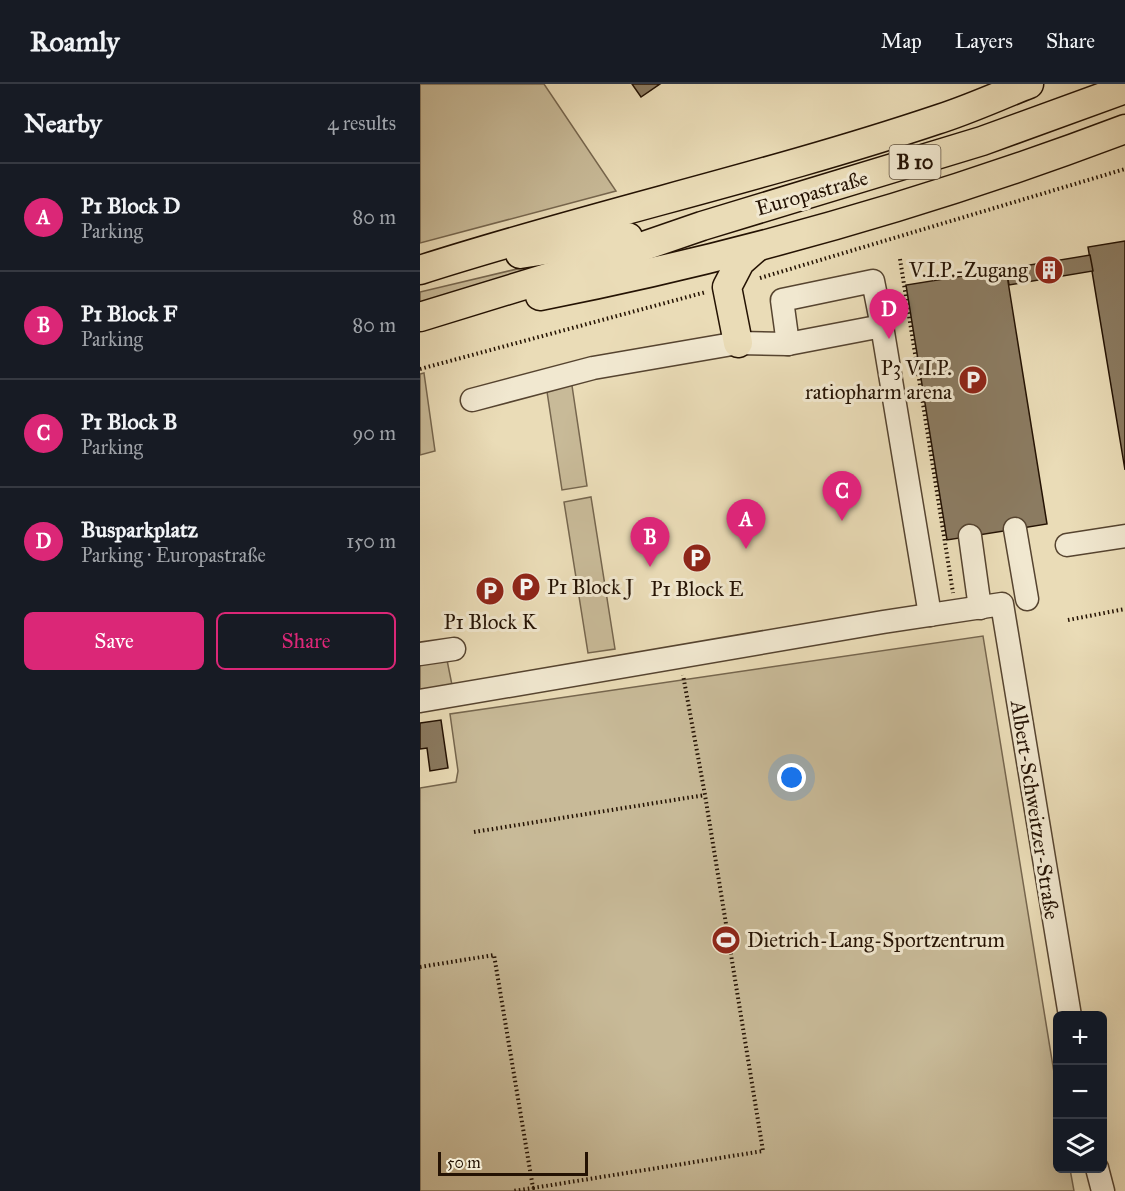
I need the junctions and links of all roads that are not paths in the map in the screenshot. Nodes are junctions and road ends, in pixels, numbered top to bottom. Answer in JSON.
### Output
{"nodes":[{"id":1,"x":1029,"y":84,"type":"edge"},
{"id":2,"x":1125,"y":89,"type":"edge"},
{"id":3,"x":1125,"y":129,"type":"edge"},
{"id":4,"x":702,"y":226,"type":"junction"},
{"id":5,"x":756,"y":248,"type":"junction"},
{"id":6,"x":420,"y":270,"type":"edge"},
{"id":7,"x":649,"y":275,"type":"junction"},
{"id":8,"x":727,"y":287,"type":"junction"},
{"id":9,"x":420,"y":318,"type":"edge"},
{"id":10,"x":882,"y":326,"type":"junction"},
{"id":11,"x":738,"y":343,"type":"junction"},
{"id":12,"x":788,"y":344,"type":"junction"},
{"id":13,"x":472,"y":400,"type":"dead end"},
{"id":14,"x":1125,"y":536,"type":"edge"},
{"id":15,"x":1067,"y":545,"type":"dead end"},
{"id":16,"x":1031,"y":598,"type":"joint"},
{"id":17,"x":991,"y":606,"type":"junction"},
{"id":18,"x":930,"y":615,"type":"junction"},
{"id":19,"x":454,"y":649,"type":"dead end"},
{"id":20,"x":420,"y":654,"type":"edge"},
{"id":21,"x":420,"y":701,"type":"edge"},
{"id":22,"x":1069,"y":1011,"type":"edge"},
{"id":23,"x":1098,"y":1173,"type":"edge"},
{"id":24,"x":1102,"y":1191,"type":"edge"}],
"edges":[{"from":1,"to":6,"type":"main road"},
{"from":2,"to":4,"type":"main road","name":"Europastraße","number":"B 10"},
{"from":3,"to":5,"type":"main road"},
{"from":4,"to":6,"type":"main road","name":"Europastraße","number":"B 10"},
{"from":4,"to":9,"type":"main road","name":"Europastraße","number":"B 10"},
{"from":5,"to":7,"type":"main road"},
{"from":5,"to":8,"type":"main road"},
{"from":7,"to":8,"type":"main road"},
{"from":7,"to":9,"type":"main road"},
{"from":8,"to":11,"type":"main road"},
{"from":10,"to":12,"type":"street"},
{"from":10,"to":12,"type":"street"},
{"from":10,"to":18,"type":"street"},
{"from":11,"to":12,"type":"street"},
{"from":11,"to":13,"type":"street"},
{"from":14,"to":15,"type":"street"},
{"from":16,"to":16,"type":"street"},
{"from":17,"to":17,"type":"street"},
{"from":17,"to":18,"type":"street"},
{"from":17,"to":22,"type":"street","name":"Albert-Schweitzer-Straße"},
{"from":18,"to":21,"type":"street"},
{"from":19,"to":20,"type":"street"},
{"from":23,"to":24,"type":"street"}]}
